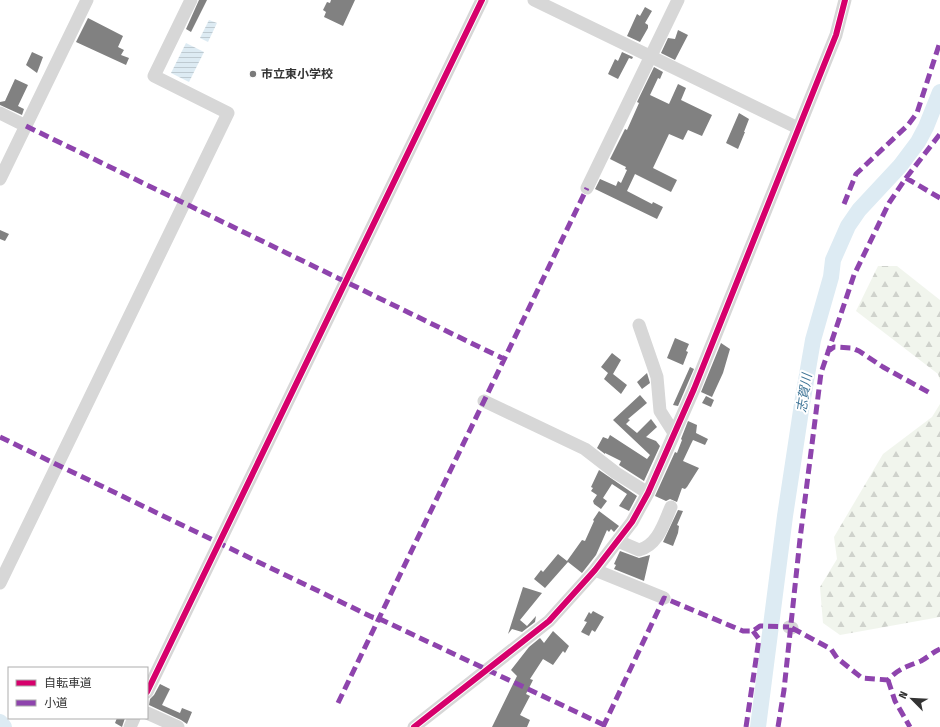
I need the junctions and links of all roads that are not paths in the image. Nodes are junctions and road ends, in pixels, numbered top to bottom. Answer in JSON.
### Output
{"nodes":[{"id":1,"x":87,"y":0,"type":"edge"},
{"id":2,"x":191,"y":0,"type":"edge"},
{"id":3,"x":482,"y":0,"type":"edge"},
{"id":4,"x":534,"y":0,"type":"edge"},
{"id":5,"x":678,"y":0,"type":"edge"},
{"id":6,"x":844,"y":0,"type":"edge"},
{"id":7,"x":651,"y":56,"type":"junction"},
{"id":8,"x":0,"y":113,"type":"edge"},
{"id":9,"x":26,"y":126,"type":"junction"},
{"id":10,"x":798,"y":128,"type":"junction"},
{"id":11,"x":0,"y":179,"type":"edge"},
{"id":12,"x":587,"y":188,"type":"dead end"},
{"id":13,"x":639,"y":325,"type":"dead end"},
{"id":14,"x":484,"y":401,"type":"dead end"},
{"id":15,"x":674,"y":434,"type":"junction"},
{"id":16,"x":648,"y":493,"type":"junction"},
{"id":17,"x":671,"y":507,"type":"dead end"},
{"id":18,"x":618,"y":541,"type":"junction"},
{"id":19,"x":595,"y":570,"type":"junction"},
{"id":20,"x":0,"y":583,"type":"edge"},
{"id":21,"x":664,"y":598,"type":"dead end"},
{"id":22,"x":148,"y":690,"type":"edge"},
{"id":23,"x":148,"y":712,"type":"edge"},
{"id":24,"x":178,"y":727,"type":"edge"},
{"id":25,"x":414,"y":727,"type":"edge"}],
"edges":[{"from":1,"to":9,"type":"street"},
{"from":2,"to":20,"type":"street"},
{"from":3,"to":22,"type":"street"},
{"from":4,"to":7,"type":"street"},
{"from":5,"to":7,"type":"street"},
{"from":6,"to":10,"type":"street"},
{"from":7,"to":10,"type":"street"},
{"from":7,"to":12,"type":"street"},
{"from":8,"to":9,"type":"street"},
{"from":9,"to":11,"type":"street"},
{"from":10,"to":15,"type":"street"},
{"from":13,"to":15,"type":"street"},
{"from":14,"to":16,"type":"street"},
{"from":15,"to":16,"type":"street"},
{"from":16,"to":18,"type":"street"},
{"from":17,"to":18,"type":"street"},
{"from":18,"to":19,"type":"street"},
{"from":19,"to":21,"type":"street"},
{"from":19,"to":25,"type":"street"},
{"from":23,"to":24,"type":"street"}]}
